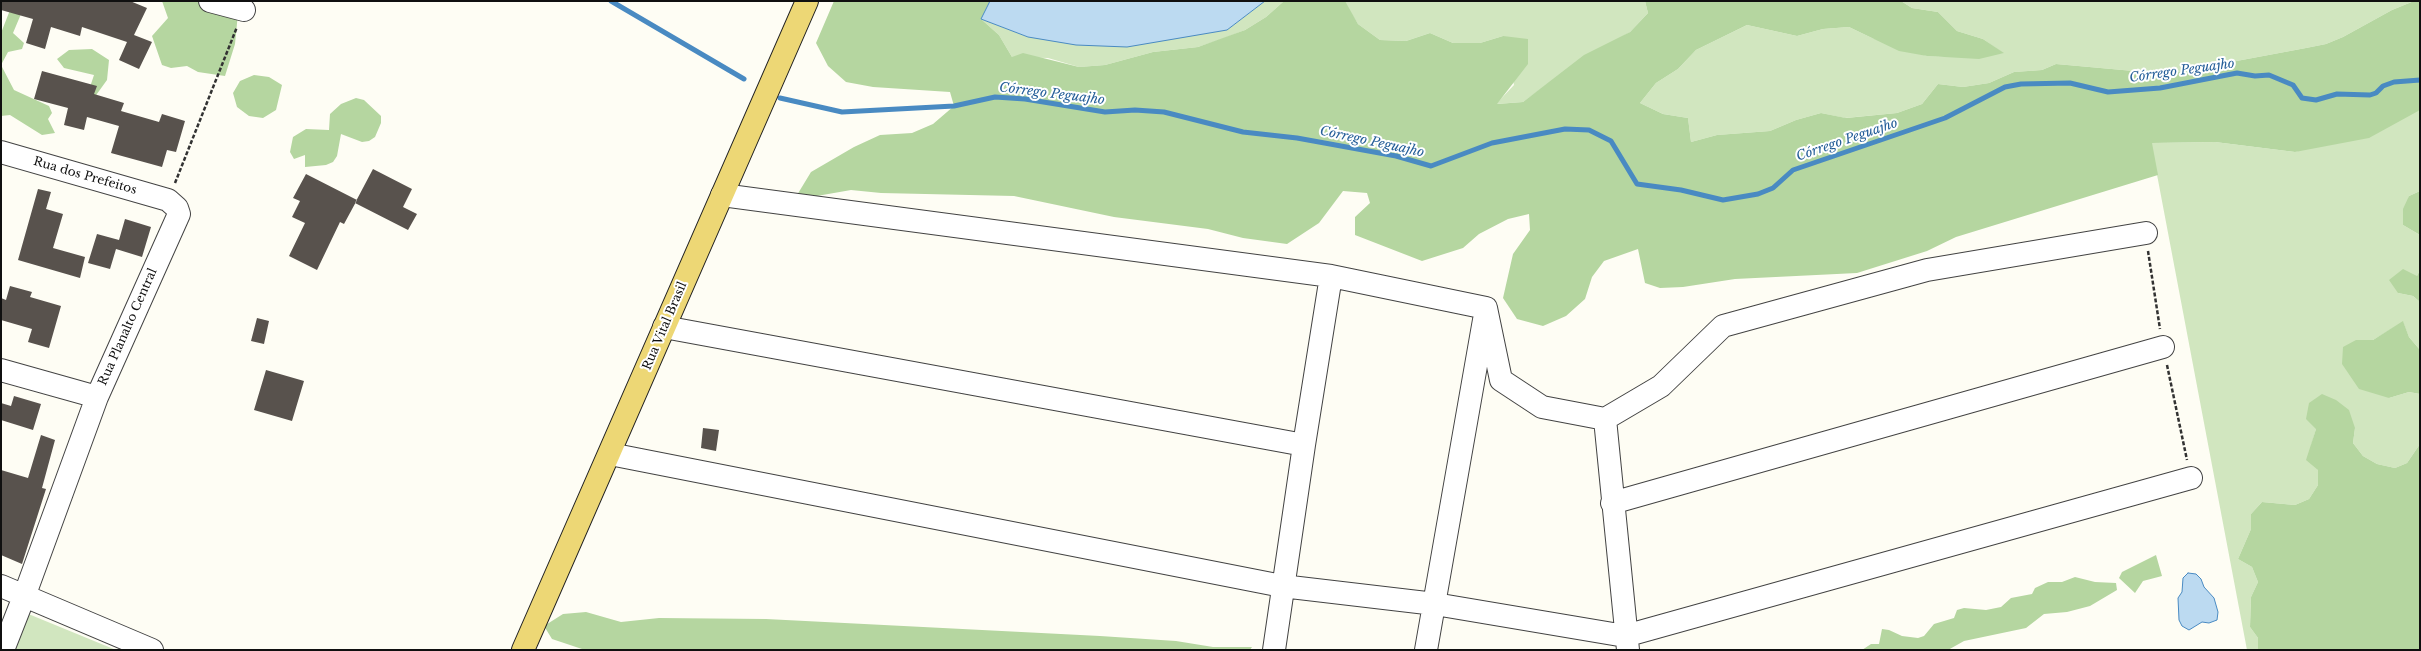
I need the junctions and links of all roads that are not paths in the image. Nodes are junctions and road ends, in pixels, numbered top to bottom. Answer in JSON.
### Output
{"nodes":[{"id":1,"x":210,"y":1,"type":"edge"},
{"id":2,"x":807,"y":1,"type":"edge"},
{"id":3,"x":244,"y":10,"type":"road end"},
{"id":4,"x":1,"y":152,"type":"edge"},
{"id":5,"x":722,"y":195,"type":"junction"},
{"id":6,"x":168,"y":200,"type":"joint"},
{"id":7,"x":2146,"y":233,"type":"dead end"},
{"id":8,"x":1331,"y":276,"type":"junction"},
{"id":9,"x":1486,"y":308,"type":"junction"},
{"id":10,"x":664,"y":327,"type":"junction"},
{"id":11,"x":2163,"y":347,"type":"dead end"},
{"id":12,"x":1,"y":370,"type":"edge"},
{"id":13,"x":97,"y":397,"type":"junction"},
{"id":14,"x":1605,"y":419,"type":"junction"},
{"id":15,"x":1304,"y":445,"type":"junction"},
{"id":16,"x":610,"y":454,"type":"junction"},
{"id":17,"x":2191,"y":478,"type":"dead end"},
{"id":18,"x":1612,"y":503,"type":"junction"},
{"id":19,"x":1,"y":586,"type":"edge"},
{"id":20,"x":1282,"y":586,"type":"junction"},
{"id":21,"x":26,"y":594,"type":"junction"},
{"id":22,"x":1435,"y":604,"type":"junction"},
{"id":23,"x":1626,"y":643,"type":"edge"},
{"id":24,"x":3,"y":650,"type":"edge"},
{"id":25,"x":152,"y":650,"type":"edge"},
{"id":26,"x":523,"y":650,"type":"edge"},
{"id":27,"x":1274,"y":650,"type":"edge"},
{"id":28,"x":1426,"y":650,"type":"edge"}],
"edges":[{"from":1,"to":3,"type":"street"},
{"from":2,"to":5,"type":"main road","name":"Rua Vital Brasil"},
{"from":4,"to":6,"type":"street","name":"Rua dos Prefeitos"},
{"from":5,"to":8,"type":"street"},
{"from":5,"to":10,"type":"main road","name":"Rua Vital Brasil"},
{"from":6,"to":13,"type":"street","name":"Rua Planalto Central"},
{"from":7,"to":14,"type":"street"},
{"from":8,"to":9,"type":"street"},
{"from":8,"to":15,"type":"street"},
{"from":9,"to":14,"type":"street"},
{"from":9,"to":22,"type":"street"},
{"from":10,"to":15,"type":"street"},
{"from":10,"to":16,"type":"main road","name":"Rua Vital Brasil"},
{"from":11,"to":18,"type":"street"},
{"from":12,"to":13,"type":"street"},
{"from":13,"to":21,"type":"street","name":"Rua Planalto Central"},
{"from":14,"to":18,"type":"street"},
{"from":15,"to":20,"type":"street"},
{"from":16,"to":20,"type":"street"},
{"from":16,"to":26,"type":"main road","name":"Rua Vital Brasil"},
{"from":17,"to":23,"type":"street"},
{"from":18,"to":23,"type":"street"},
{"from":19,"to":21,"type":"street"},
{"from":20,"to":22,"type":"street"},
{"from":20,"to":27,"type":"street"},
{"from":21,"to":24,"type":"street","name":"Rua Planalto Central"},
{"from":21,"to":25,"type":"street"},
{"from":22,"to":23,"type":"street"},
{"from":22,"to":28,"type":"street"}]}
